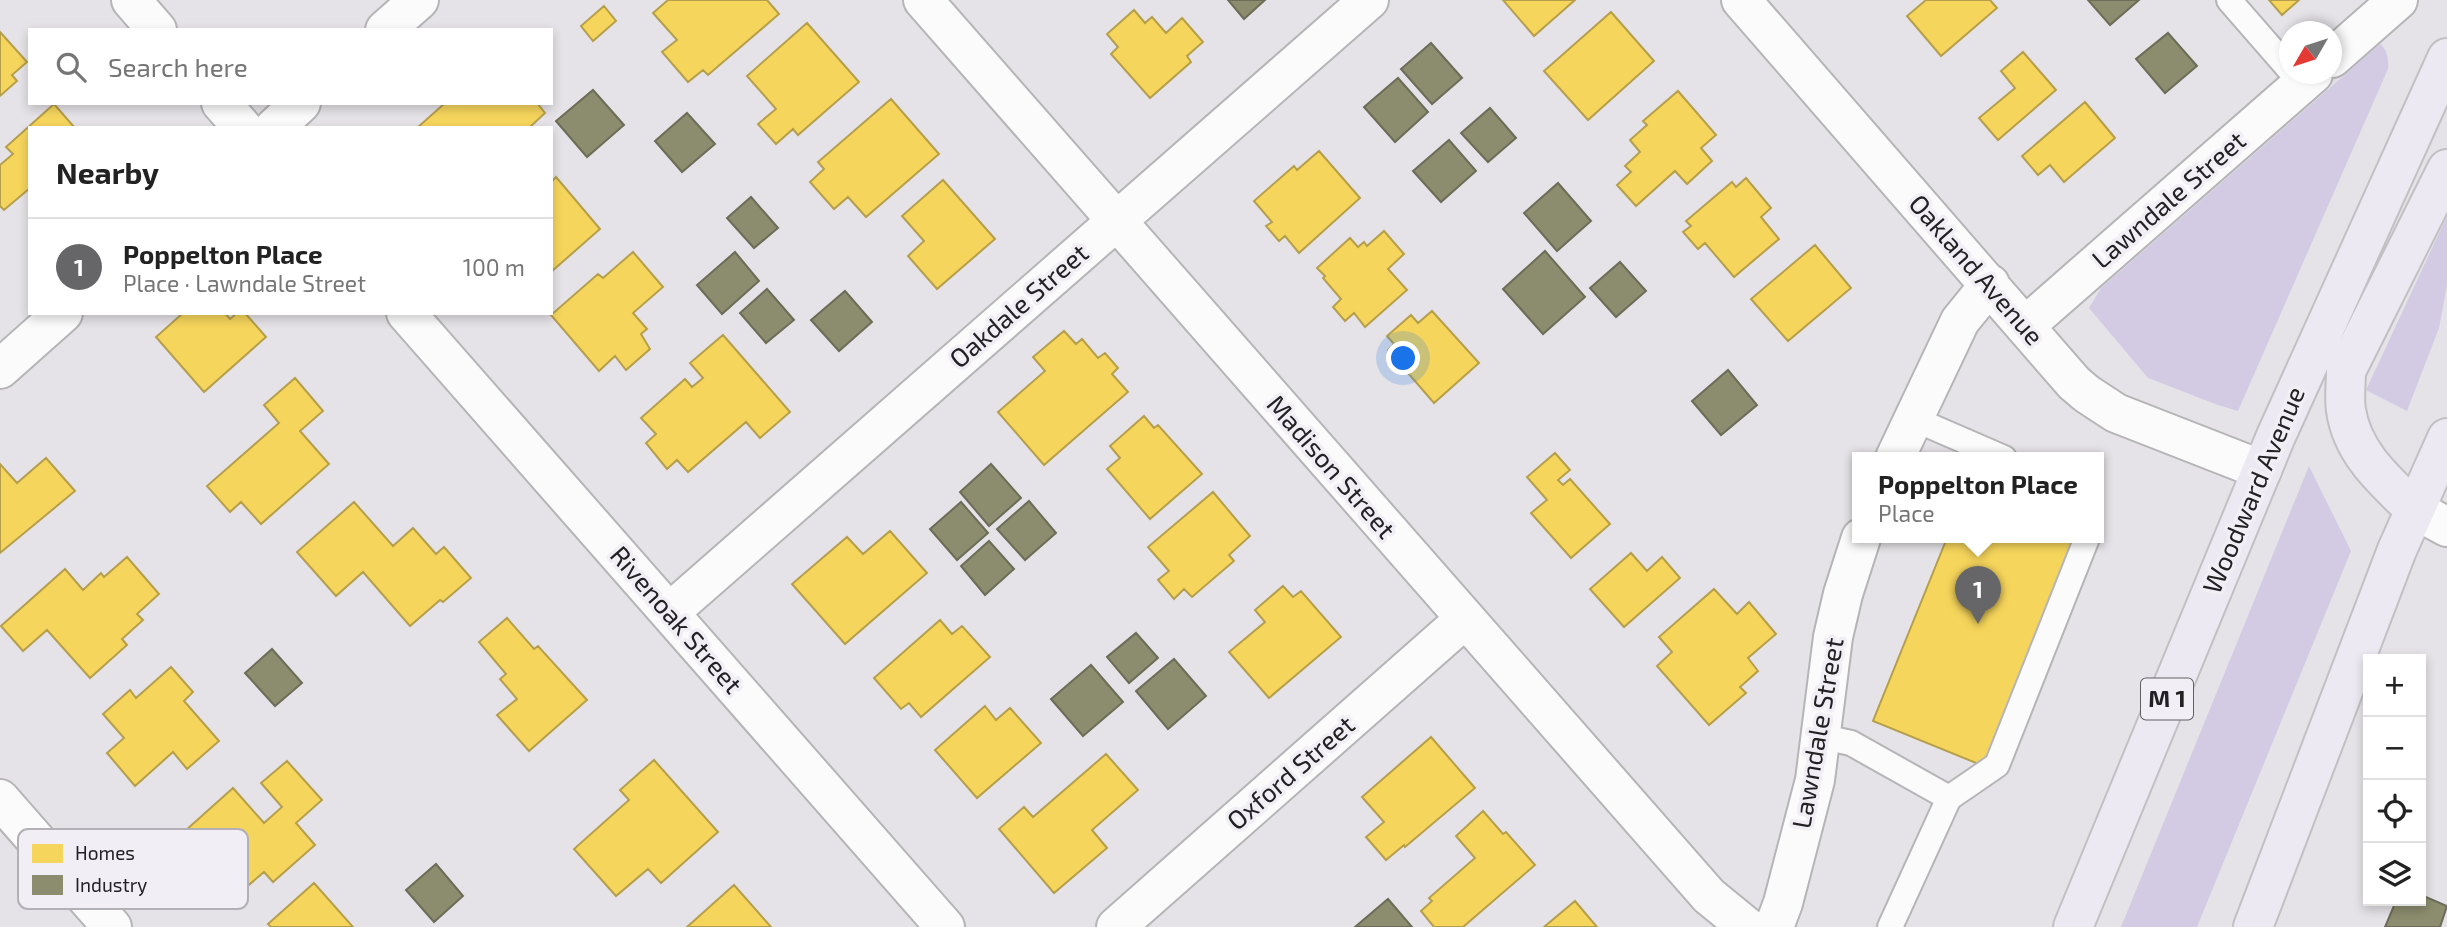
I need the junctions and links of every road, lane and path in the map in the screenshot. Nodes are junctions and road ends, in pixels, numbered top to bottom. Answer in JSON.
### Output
{"nodes":[{"id":1,"x":131,"y":0,"type":"edge"},
{"id":2,"x":419,"y":0,"type":"edge"},
{"id":3,"x":923,"y":0,"type":"edge"},
{"id":4,"x":1369,"y":0,"type":"edge"},
{"id":5,"x":1741,"y":0,"type":"edge"},
{"id":6,"x":2229,"y":0,"type":"edge"},
{"id":7,"x":2398,"y":0,"type":"edge"},
{"id":8,"x":155,"y":28,"type":"edge"},
{"id":9,"x":387,"y":28,"type":"edge"},
{"id":10,"x":2342,"y":49,"type":"edge"},
{"id":11,"x":2279,"y":54,"type":"edge"},
{"id":12,"x":2447,"y":58,"type":"edge"},
{"id":13,"x":2289,"y":84,"type":"edge"},
{"id":14,"x":223,"y":105,"type":"edge"},
{"id":15,"x":300,"y":105,"type":"edge"},
{"id":16,"x":241,"y":126,"type":"edge"},
{"id":17,"x":276,"y":126,"type":"edge"},
{"id":18,"x":2447,"y":169,"type":"edge"},
{"id":19,"x":1116,"y":222,"type":"junction"},
{"id":20,"x":1990,"y":284,"type":"junction"},
{"id":21,"x":61,"y":315,"type":"edge"},
{"id":22,"x":408,"y":315,"type":"edge"},
{"id":23,"x":2025,"y":326,"type":"junction"},
{"id":24,"x":0,"y":369,"type":"edge"},
{"id":25,"x":1913,"y":419,"type":"junction"},
{"id":26,"x":2447,"y":438,"type":"edge"},
{"id":27,"x":1898,"y":452,"type":"edge"},
{"id":28,"x":1990,"y":452,"type":"edge"},
{"id":29,"x":2262,"y":470,"type":"junction"},
{"id":30,"x":2414,"y":509,"type":"junction"},
{"id":31,"x":2447,"y":527,"type":"edge"},
{"id":32,"x":1859,"y":543,"type":"edge"},
{"id":33,"x":2085,"y":543,"type":"edge"},
{"id":34,"x":670,"y":612,"type":"junction"},
{"id":35,"x":1465,"y":619,"type":"junction"},
{"id":36,"x":1819,"y":736,"type":"junction"},
{"id":37,"x":1949,"y":798,"type":"junction"},
{"id":38,"x":0,"y":799,"type":"edge"},
{"id":39,"x":26,"y":829,"type":"edge"},
{"id":40,"x":96,"y":909,"type":"edge"},
{"id":41,"x":112,"y":927,"type":"edge"},
{"id":42,"x":945,"y":927,"type":"edge"},
{"id":43,"x":1116,"y":927,"type":"edge"},
{"id":44,"x":1747,"y":927,"type":"edge"},
{"id":45,"x":1774,"y":927,"type":"edge"},
{"id":46,"x":1890,"y":927,"type":"edge"},
{"id":47,"x":2073,"y":927,"type":"edge"},
{"id":48,"x":2253,"y":927,"type":"edge"}],
"edges":[{"from":1,"to":8,"type":"street"},
{"from":2,"to":9,"type":"street"},
{"from":3,"to":19,"type":"street","name":"Madison Street"},
{"from":4,"to":19,"type":"street","name":"Oakdale Street"},
{"from":5,"to":20,"type":"street","name":"Oakland Avenue"},
{"from":6,"to":11,"type":"lane"},
{"from":7,"to":10,"type":"street"},
{"from":12,"to":29,"type":"main road","name":"Woodward Avenue","number":"M 1"},
{"from":13,"to":23,"type":"street","name":"Lawndale Street"},
{"from":14,"to":16,"type":"street"},
{"from":15,"to":17,"type":"street"},
{"from":18,"to":30,"type":"main road"},
{"from":19,"to":34,"type":"street","name":"Oakdale Street"},
{"from":19,"to":35,"type":"street","name":"Madison Street"},
{"from":20,"to":23,"type":"street","name":"Oakland Avenue"},
{"from":20,"to":25,"type":"street"},
{"from":21,"to":24,"type":"street"},
{"from":22,"to":34,"type":"street","name":"Rivenoak Street"},
{"from":23,"to":29,"type":"street","name":"Oakland Avenue"},
{"from":25,"to":27,"type":"street"},
{"from":25,"to":28,"type":"lane"},
{"from":26,"to":30,"type":"main road"},
{"from":29,"to":47,"type":"main road","name":"Woodward Avenue","number":"M 1"},
{"from":30,"to":31,"type":"street"},
{"from":30,"to":48,"type":"main road"},
{"from":32,"to":36,"type":"street","name":"Lawndale Street"},
{"from":33,"to":37,"type":"lane"},
{"from":34,"to":42,"type":"street","name":"Rivenoak Street"},
{"from":35,"to":43,"type":"street","name":"Oxford Street"},
{"from":35,"to":44,"type":"street","name":"Madison Street"},
{"from":36,"to":37,"type":"lane"},
{"from":36,"to":45,"type":"street","name":"Lawndale Street"},
{"from":37,"to":46,"type":"lane"},
{"from":38,"to":39,"type":"street"},
{"from":40,"to":41,"type":"street"}]}
